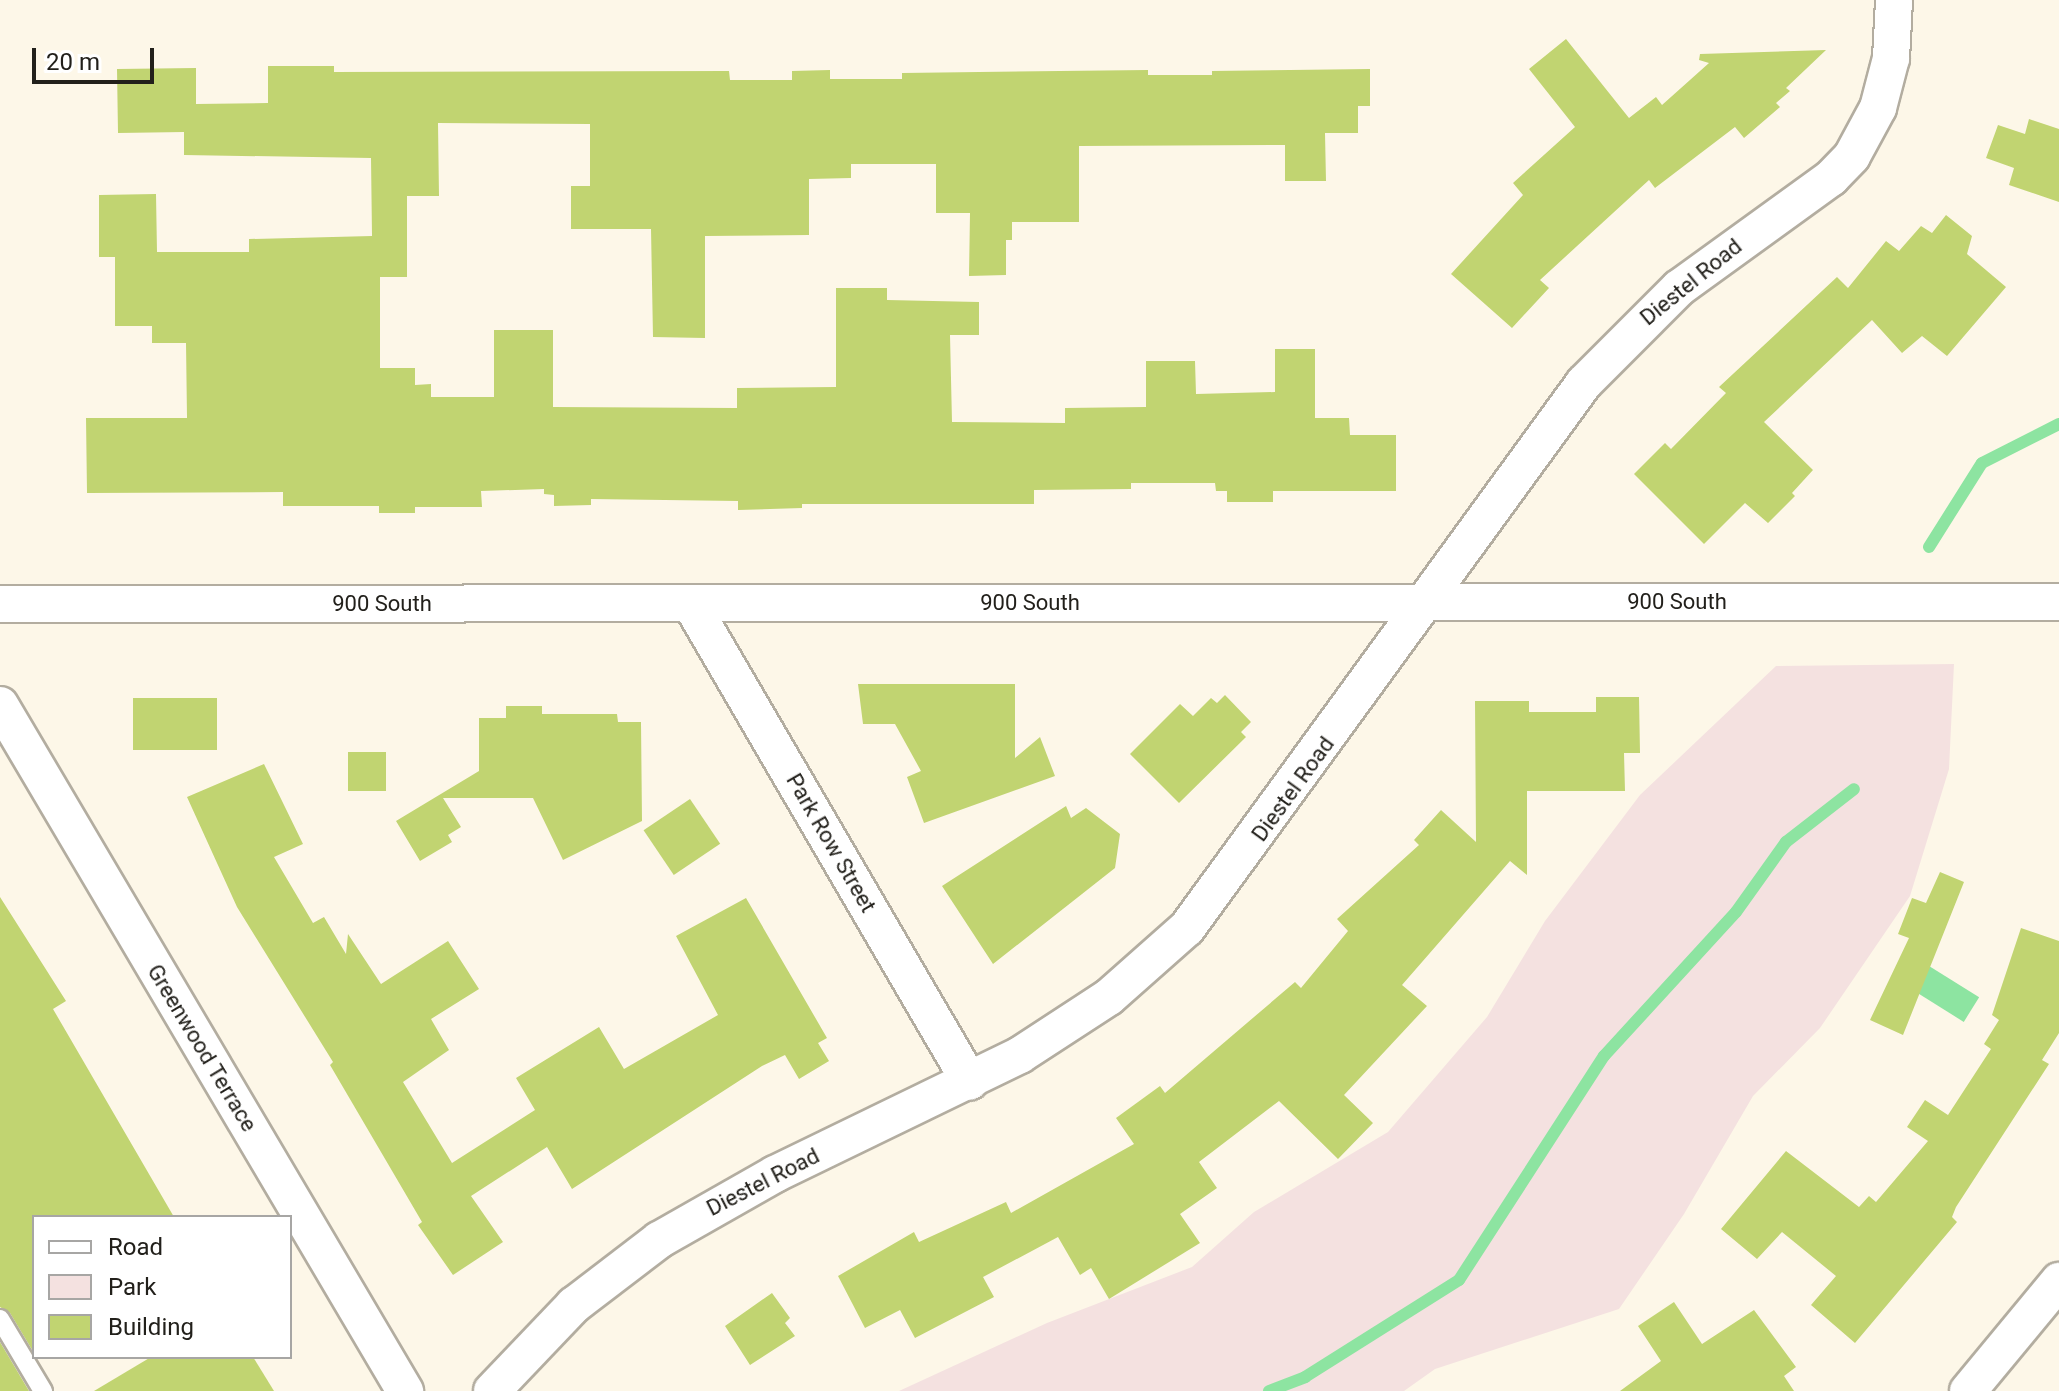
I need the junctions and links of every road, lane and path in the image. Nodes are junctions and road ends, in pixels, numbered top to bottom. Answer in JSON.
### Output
{"nodes":[{"id":1,"x":1894,"y":0,"type":"edge"},
{"id":2,"x":1427,"y":602,"type":"junction"},
{"id":3,"x":2059,"y":602,"type":"edge"},
{"id":4,"x":0,"y":604,"type":"edge"},
{"id":5,"x":691,"y":604,"type":"junction"},
{"id":6,"x":0,"y":705,"type":"edge"},
{"id":7,"x":970,"y":1082,"type":"junction"},
{"id":8,"x":2059,"y":1281,"type":"edge"},
{"id":9,"x":0,"y":1319,"type":"edge"},
{"id":10,"x":43,"y":1391,"type":"edge"},
{"id":11,"x":405,"y":1391,"type":"edge"},
{"id":12,"x":492,"y":1391,"type":"edge"},
{"id":13,"x":1968,"y":1391,"type":"edge"}],
"edges":[{"from":1,"to":2,"type":"street","name":"Diestel Road"},
{"from":2,"to":3,"type":"street","name":"900 South"},
{"from":2,"to":5,"type":"street","name":"900 South"},
{"from":2,"to":7,"type":"street","name":"Diestel Road"},
{"from":4,"to":5,"type":"street","name":"900 South"},
{"from":5,"to":7,"type":"street","name":"Park Row Street"},
{"from":6,"to":11,"type":"street","name":"Greenwood Terrace"},
{"from":7,"to":12,"type":"street","name":"Diestel Road"},
{"from":8,"to":13,"type":"street"},
{"from":9,"to":10,"type":"lane"}]}
